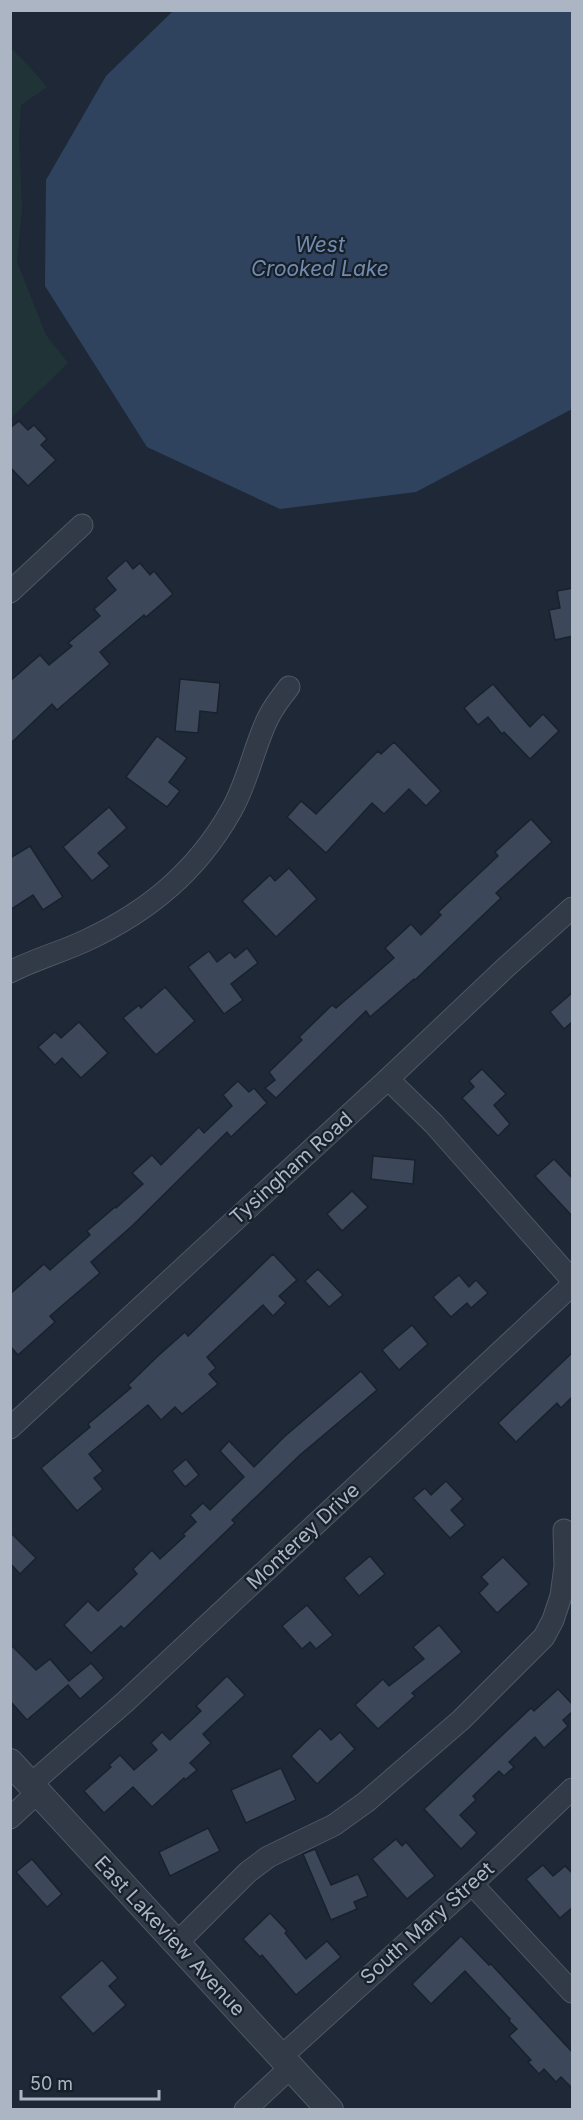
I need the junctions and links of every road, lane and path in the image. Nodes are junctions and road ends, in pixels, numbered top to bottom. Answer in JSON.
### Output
{"nodes":[{"id":1,"x":82,"y":525,"type":"dead end"},
{"id":2,"x":10,"y":592,"type":"edge"},
{"id":3,"x":289,"y":687,"type":"dead end"},
{"id":4,"x":573,"y":908,"type":"edge"},
{"id":5,"x":10,"y":972,"type":"edge"},
{"id":6,"x":388,"y":1079,"type":"junction"},
{"id":7,"x":573,"y":1282,"type":"edge"},
{"id":8,"x":10,"y":1428,"type":"edge"},
{"id":9,"x":564,"y":1530,"type":"dead end"},
{"id":10,"x":10,"y":1762,"type":"edge"},
{"id":11,"x":34,"y":1788,"type":"junction"},
{"id":12,"x":573,"y":1789,"type":"edge"},
{"id":13,"x":10,"y":1818,"type":"edge"},
{"id":14,"x":472,"y":1884,"type":"junction"},
{"id":15,"x":177,"y":1943,"type":"junction"},
{"id":16,"x":573,"y":1992,"type":"edge"},
{"id":17,"x":286,"y":2062,"type":"junction"},
{"id":18,"x":245,"y":2109,"type":"edge"},
{"id":19,"x":330,"y":2109,"type":"edge"}],
"edges":[{"from":1,"to":2,"type":"street"},
{"from":3,"to":5,"type":"street"},
{"from":4,"to":6,"type":"street","name":"Tysingham Road"},
{"from":6,"to":7,"type":"street"},
{"from":6,"to":8,"type":"street","name":"Tysingham Road"},
{"from":7,"to":11,"type":"street","name":"Monterey Drive"},
{"from":9,"to":15,"type":"street"},
{"from":10,"to":11,"type":"street","name":"East Lakeview Avenue"},
{"from":11,"to":13,"type":"street","name":"Monterey Drive"},
{"from":11,"to":15,"type":"street","name":"East Lakeview Avenue"},
{"from":12,"to":14,"type":"street","name":"South Mary Street"},
{"from":14,"to":16,"type":"street"},
{"from":14,"to":17,"type":"street","name":"South Mary Street"},
{"from":15,"to":17,"type":"street","name":"East Lakeview Avenue"},
{"from":17,"to":18,"type":"street","name":"South Mary Street"},
{"from":17,"to":19,"type":"street","name":"East Lakeview Avenue"}]}
